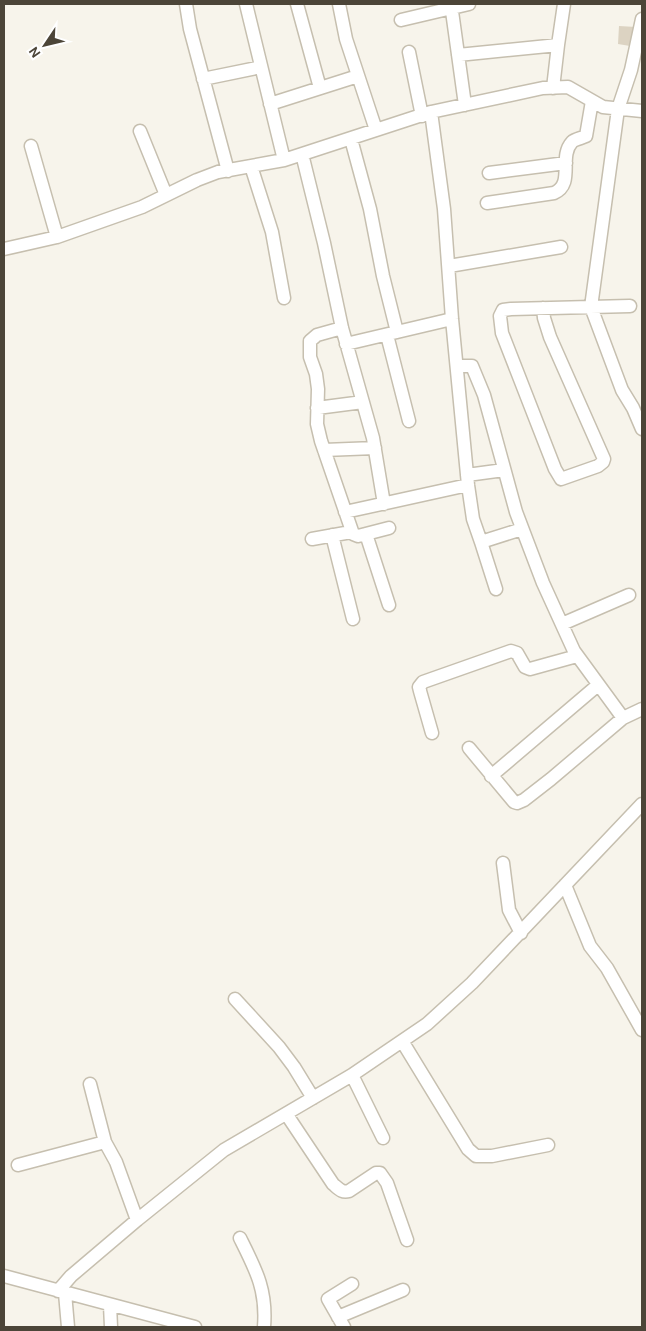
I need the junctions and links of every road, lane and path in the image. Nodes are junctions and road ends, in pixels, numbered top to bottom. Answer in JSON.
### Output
{"nodes":[{"id":1,"x":186,"y":4,"type":"edge"},
{"id":2,"x":246,"y":4,"type":"edge"},
{"id":3,"x":297,"y":4,"type":"edge"},
{"id":4,"x":338,"y":4,"type":"edge"},
{"id":5,"x":469,"y":4,"type":"edge"},
{"id":6,"x":564,"y":4,"type":"edge"},
{"id":7,"x":452,"y":6,"type":"edge"},
{"id":8,"x":642,"y":19,"type":"edge"},
{"id":9,"x":401,"y":20,"type":"dead end"},
{"id":10,"x":558,"y":45,"type":"junction"},
{"id":11,"x":409,"y":52,"type":"dead end"},
{"id":12,"x":458,"y":55,"type":"junction"},
{"id":13,"x":261,"y":67,"type":"junction"},
{"id":14,"x":358,"y":76,"type":"junction"},
{"id":15,"x":203,"y":79,"type":"junction"},
{"id":16,"x":320,"y":88,"type":"junction"},
{"id":17,"x":553,"y":88,"type":"junction"},
{"id":18,"x":592,"y":101,"type":"junction"},
{"id":19,"x":270,"y":104,"type":"junction"},
{"id":20,"x":465,"y":105,"type":"junction"},
{"id":21,"x":618,"y":109,"type":"junction"},
{"id":22,"x":642,"y":111,"type":"edge"},
{"id":23,"x":426,"y":114,"type":"junction"},
{"id":24,"x":376,"y":130,"type":"junction"},
{"id":25,"x":140,"y":131,"type":"dead end"},
{"id":26,"x":351,"y":139,"type":"junction"},
{"id":27,"x":31,"y":146,"type":"dead end"},
{"id":28,"x":302,"y":154,"type":"junction"},
{"id":29,"x":284,"y":160,"type":"junction"},
{"id":30,"x":566,"y":163,"type":"junction"},
{"id":31,"x":251,"y":166,"type":"junction"},
{"id":32,"x":228,"y":170,"type":"junction"},
{"id":33,"x":489,"y":173,"type":"dead end"},
{"id":34,"x":166,"y":195,"type":"junction"},
{"id":35,"x":488,"y":203,"type":"dead end"},
{"id":36,"x":57,"y":237,"type":"junction"},
{"id":37,"x":561,"y":247,"type":"dead end"},
{"id":38,"x":4,"y":249,"type":"edge"},
{"id":39,"x":449,"y":266,"type":"junction"},
{"id":40,"x":284,"y":298,"type":"dead end"},
{"id":41,"x":630,"y":306,"type":"dead end"},
{"id":42,"x":591,"y":307,"type":"junction"},
{"id":43,"x":543,"y":308,"type":"junction"},
{"id":44,"x":452,"y":319,"type":"junction"},
{"id":45,"x":342,"y":328,"type":"junction"},
{"id":46,"x":392,"y":333,"type":"junction"},
{"id":47,"x":346,"y":344,"type":"junction"},
{"id":48,"x":457,"y":366,"type":"junction"},
{"id":49,"x":362,"y":402,"type":"junction"},
{"id":50,"x":317,"y":408,"type":"junction"},
{"id":51,"x":409,"y":420,"type":"dead end"},
{"id":52,"x":642,"y":429,"type":"edge"},
{"id":53,"x":375,"y":448,"type":"junction"},
{"id":54,"x":324,"y":450,"type":"junction"},
{"id":55,"x":504,"y":470,"type":"junction"},
{"id":56,"x":467,"y":480,"type":"junction"},
{"id":57,"x":384,"y":504,"type":"junction"},
{"id":58,"x":345,"y":512,"type":"junction"},
{"id":59,"x":389,"y":528,"type":"dead end"},
{"id":60,"x":522,"y":529,"type":"junction"},
{"id":61,"x":351,"y":532,"type":"junction"},
{"id":62,"x":366,"y":534,"type":"junction"},
{"id":63,"x":332,"y":535,"type":"junction"},
{"id":64,"x":312,"y":539,"type":"dead end"},
{"id":65,"x":481,"y":542,"type":"junction"},
{"id":66,"x":496,"y":590,"type":"dead end"},
{"id":67,"x":629,"y":595,"type":"dead end"},
{"id":68,"x":389,"y":605,"type":"dead end"},
{"id":69,"x":353,"y":619,"type":"dead end"},
{"id":70,"x":562,"y":624,"type":"junction"},
{"id":71,"x":578,"y":656,"type":"junction"},
{"id":72,"x":598,"y":686,"type":"junction"},
{"id":73,"x":642,"y":709,"type":"edge"},
{"id":74,"x":623,"y":718,"type":"junction"},
{"id":75,"x":432,"y":733,"type":"dead end"},
{"id":76,"x":469,"y":748,"type":"dead end"},
{"id":77,"x":491,"y":776,"type":"junction"},
{"id":78,"x":642,"y":804,"type":"edge"},
{"id":79,"x":503,"y":863,"type":"dead end"},
{"id":80,"x":565,"y":885,"type":"junction"},
{"id":81,"x":520,"y":933,"type":"junction"},
{"id":82,"x":236,"y":998,"type":"dead end"},
{"id":83,"x":642,"y":1030,"type":"edge"},
{"id":84,"x":402,"y":1041,"type":"junction"},
{"id":85,"x":352,"y":1075,"type":"junction"},
{"id":86,"x":90,"y":1084,"type":"dead end"},
{"id":87,"x":313,"y":1098,"type":"junction"},
{"id":88,"x":287,"y":1115,"type":"junction"},
{"id":89,"x":383,"y":1138,"type":"dead end"},
{"id":90,"x":106,"y":1142,"type":"junction"},
{"id":91,"x":548,"y":1145,"type":"dead end"},
{"id":92,"x":18,"y":1165,"type":"dead end"},
{"id":93,"x":137,"y":1220,"type":"junction"},
{"id":94,"x":240,"y":1238,"type":"dead end"},
{"id":95,"x":406,"y":1240,"type":"dead end"},
{"id":96,"x":4,"y":1276,"type":"edge"},
{"id":97,"x":352,"y":1284,"type":"dead end"},
{"id":98,"x":403,"y":1290,"type":"dead end"},
{"id":99,"x":62,"y":1292,"type":"junction"},
{"id":100,"x":110,"y":1305,"type":"junction"},
{"id":101,"x":341,"y":1322,"type":"edge"},
{"id":102,"x":68,"y":1327,"type":"edge"},
{"id":103,"x":112,"y":1327,"type":"edge"},
{"id":104,"x":195,"y":1327,"type":"edge"},
{"id":105,"x":264,"y":1327,"type":"edge"}],
"edges":[{"from":1,"to":15,"type":"street"},
{"from":2,"to":13,"type":"street"},
{"from":3,"to":16,"type":"street"},
{"from":4,"to":14,"type":"street"},
{"from":5,"to":7,"type":"street"},
{"from":6,"to":10,"type":"street"},
{"from":7,"to":9,"type":"street"},
{"from":7,"to":12,"type":"street"},
{"from":8,"to":21,"type":"street"},
{"from":10,"to":12,"type":"street"},
{"from":10,"to":17,"type":"street"},
{"from":11,"to":23,"type":"street"},
{"from":12,"to":20,"type":"street"},
{"from":13,"to":15,"type":"street"},
{"from":13,"to":19,"type":"street"},
{"from":14,"to":16,"type":"street"},
{"from":14,"to":24,"type":"street"},
{"from":15,"to":32,"type":"street"},
{"from":16,"to":19,"type":"street"},
{"from":17,"to":18,"type":"street"},
{"from":17,"to":20,"type":"street"},
{"from":18,"to":21,"type":"street"},
{"from":18,"to":30,"type":"street"},
{"from":19,"to":29,"type":"street"},
{"from":20,"to":23,"type":"street"},
{"from":21,"to":22,"type":"street"},
{"from":21,"to":42,"type":"street"},
{"from":23,"to":24,"type":"street"},
{"from":23,"to":39,"type":"street"},
{"from":24,"to":26,"type":"street"},
{"from":25,"to":34,"type":"street"},
{"from":26,"to":28,"type":"street"},
{"from":26,"to":46,"type":"street"},
{"from":27,"to":36,"type":"street"},
{"from":28,"to":29,"type":"street"},
{"from":28,"to":45,"type":"street"},
{"from":29,"to":31,"type":"street"},
{"from":30,"to":33,"type":"street"},
{"from":30,"to":35,"type":"street"},
{"from":31,"to":32,"type":"street"},
{"from":31,"to":40,"type":"street"},
{"from":32,"to":34,"type":"street"},
{"from":34,"to":36,"type":"street"},
{"from":36,"to":38,"type":"street"},
{"from":37,"to":39,"type":"street"},
{"from":39,"to":44,"type":"street"},
{"from":41,"to":42,"type":"street"},
{"from":42,"to":43,"type":"street"},
{"from":42,"to":52,"type":"street"},
{"from":43,"to":43,"type":"street"},
{"from":44,"to":46,"type":"street"},
{"from":44,"to":48,"type":"street"},
{"from":45,"to":47,"type":"street"},
{"from":45,"to":50,"type":"street"},
{"from":46,"to":47,"type":"street"},
{"from":46,"to":51,"type":"street"},
{"from":47,"to":49,"type":"street"},
{"from":48,"to":55,"type":"street"},
{"from":48,"to":56,"type":"street"},
{"from":49,"to":50,"type":"street"},
{"from":49,"to":53,"type":"street"},
{"from":50,"to":54,"type":"street"},
{"from":53,"to":54,"type":"street"},
{"from":53,"to":57,"type":"street"},
{"from":54,"to":58,"type":"street"},
{"from":55,"to":56,"type":"street"},
{"from":55,"to":60,"type":"street"},
{"from":56,"to":57,"type":"street"},
{"from":56,"to":65,"type":"street"},
{"from":57,"to":58,"type":"street"},
{"from":58,"to":61,"type":"street"},
{"from":59,"to":62,"type":"street"},
{"from":60,"to":65,"type":"street"},
{"from":60,"to":70,"type":"street"},
{"from":61,"to":62,"type":"street"},
{"from":61,"to":63,"type":"street"},
{"from":62,"to":68,"type":"street"},
{"from":63,"to":64,"type":"street"},
{"from":63,"to":69,"type":"street"},
{"from":65,"to":66,"type":"street"},
{"from":67,"to":70,"type":"street"},
{"from":70,"to":71,"type":"street"},
{"from":71,"to":72,"type":"street"},
{"from":71,"to":75,"type":"street"},
{"from":72,"to":74,"type":"street"},
{"from":72,"to":77,"type":"street"},
{"from":73,"to":74,"type":"street"},
{"from":74,"to":77,"type":"street"},
{"from":76,"to":77,"type":"street"},
{"from":78,"to":80,"type":"street"},
{"from":79,"to":81,"type":"street"},
{"from":80,"to":81,"type":"street"},
{"from":80,"to":83,"type":"street"},
{"from":81,"to":84,"type":"street"},
{"from":82,"to":87,"type":"street"},
{"from":84,"to":85,"type":"street"},
{"from":84,"to":91,"type":"street"},
{"from":85,"to":87,"type":"street"},
{"from":85,"to":89,"type":"street"},
{"from":86,"to":90,"type":"street"},
{"from":87,"to":88,"type":"street"},
{"from":88,"to":93,"type":"street"},
{"from":88,"to":95,"type":"street"},
{"from":90,"to":92,"type":"street"},
{"from":90,"to":93,"type":"street"},
{"from":93,"to":99,"type":"street"},
{"from":94,"to":105,"type":"street"},
{"from":96,"to":99,"type":"street"},
{"from":97,"to":101,"type":"street"},
{"from":98,"to":101,"type":"street"},
{"from":99,"to":100,"type":"street"},
{"from":99,"to":102,"type":"street"},
{"from":100,"to":103,"type":"street"},
{"from":100,"to":104,"type":"street"}]}
